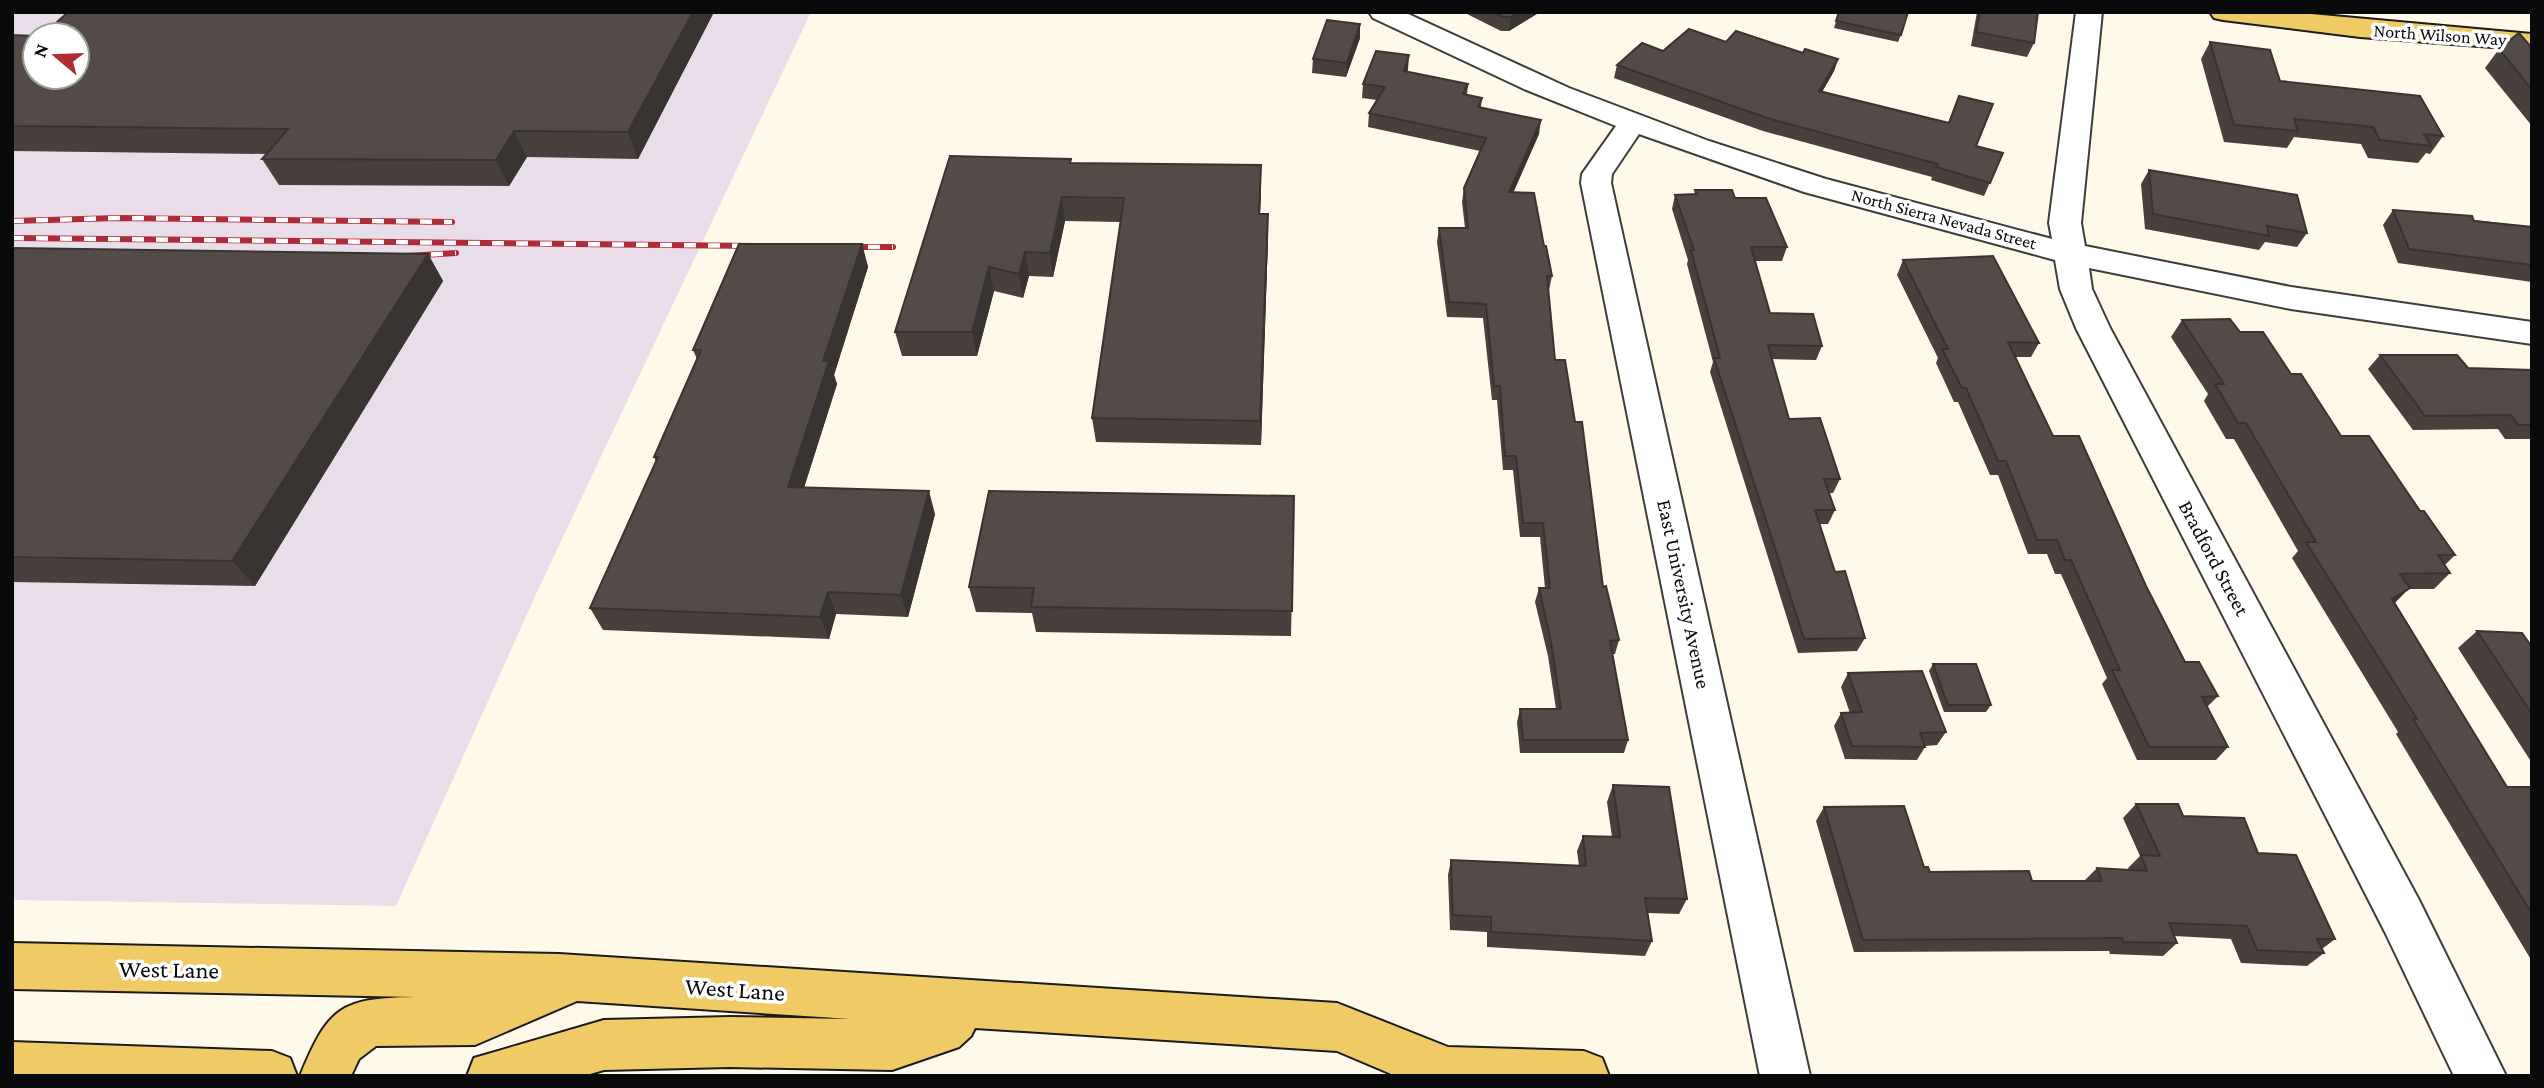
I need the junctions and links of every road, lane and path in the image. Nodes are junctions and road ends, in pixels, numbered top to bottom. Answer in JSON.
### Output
{"nodes":[{"id":1,"x":1382,"y":12,"type":"edge"},
{"id":2,"x":2089,"y":12,"type":"edge"},
{"id":3,"x":2223,"y":12,"type":"edge"},
{"id":4,"x":2532,"y":42,"type":"edge"},
{"id":5,"x":1633,"y":121,"type":"junction"},
{"id":6,"x":2069,"y":252,"type":"junction"},
{"id":7,"x":2532,"y":333,"type":"edge"},
{"id":8,"x":12,"y":966,"type":"edge"},
{"id":9,"x":576,"y":978,"type":"junction"},
{"id":10,"x":961,"y":1003,"type":"junction"},
{"id":11,"x":12,"y":1067,"type":"edge"},
{"id":12,"x":1445,"y":1074,"type":"edge"},
{"id":13,"x":272,"y":1076,"type":"edge"},
{"id":14,"x":325,"y":1076,"type":"edge"},
{"id":15,"x":492,"y":1076,"type":"edge"},
{"id":16,"x":1584,"y":1076,"type":"edge"},
{"id":17,"x":1785,"y":1076,"type":"edge"},
{"id":18,"x":2481,"y":1076,"type":"edge"}],
"edges":[{"from":1,"to":5,"type":"street","name":"North Sierra Nevada Street"},
{"from":2,"to":6,"type":"street","name":"Bradford Street"},
{"from":3,"to":4,"type":"main road","name":"North Wilson Way"},
{"from":5,"to":6,"type":"street","name":"North Sierra Nevada Street"},
{"from":5,"to":17,"type":"street","name":"East University Avenue"},
{"from":6,"to":7,"type":"street","name":"North Sierra Nevada Street"},
{"from":6,"to":18,"type":"street","name":"Bradford Street"},
{"from":8,"to":9,"type":"main road","name":"West Lane"},
{"from":9,"to":10,"type":"main road","name":"West Lane"},
{"from":9,"to":14,"type":"main road"},
{"from":10,"to":12,"type":"main road","name":"West Lane"},
{"from":10,"to":15,"type":"main road"},
{"from":11,"to":13,"type":"main road"},
{"from":12,"to":16,"type":"main road","name":"West Lane"}]}
